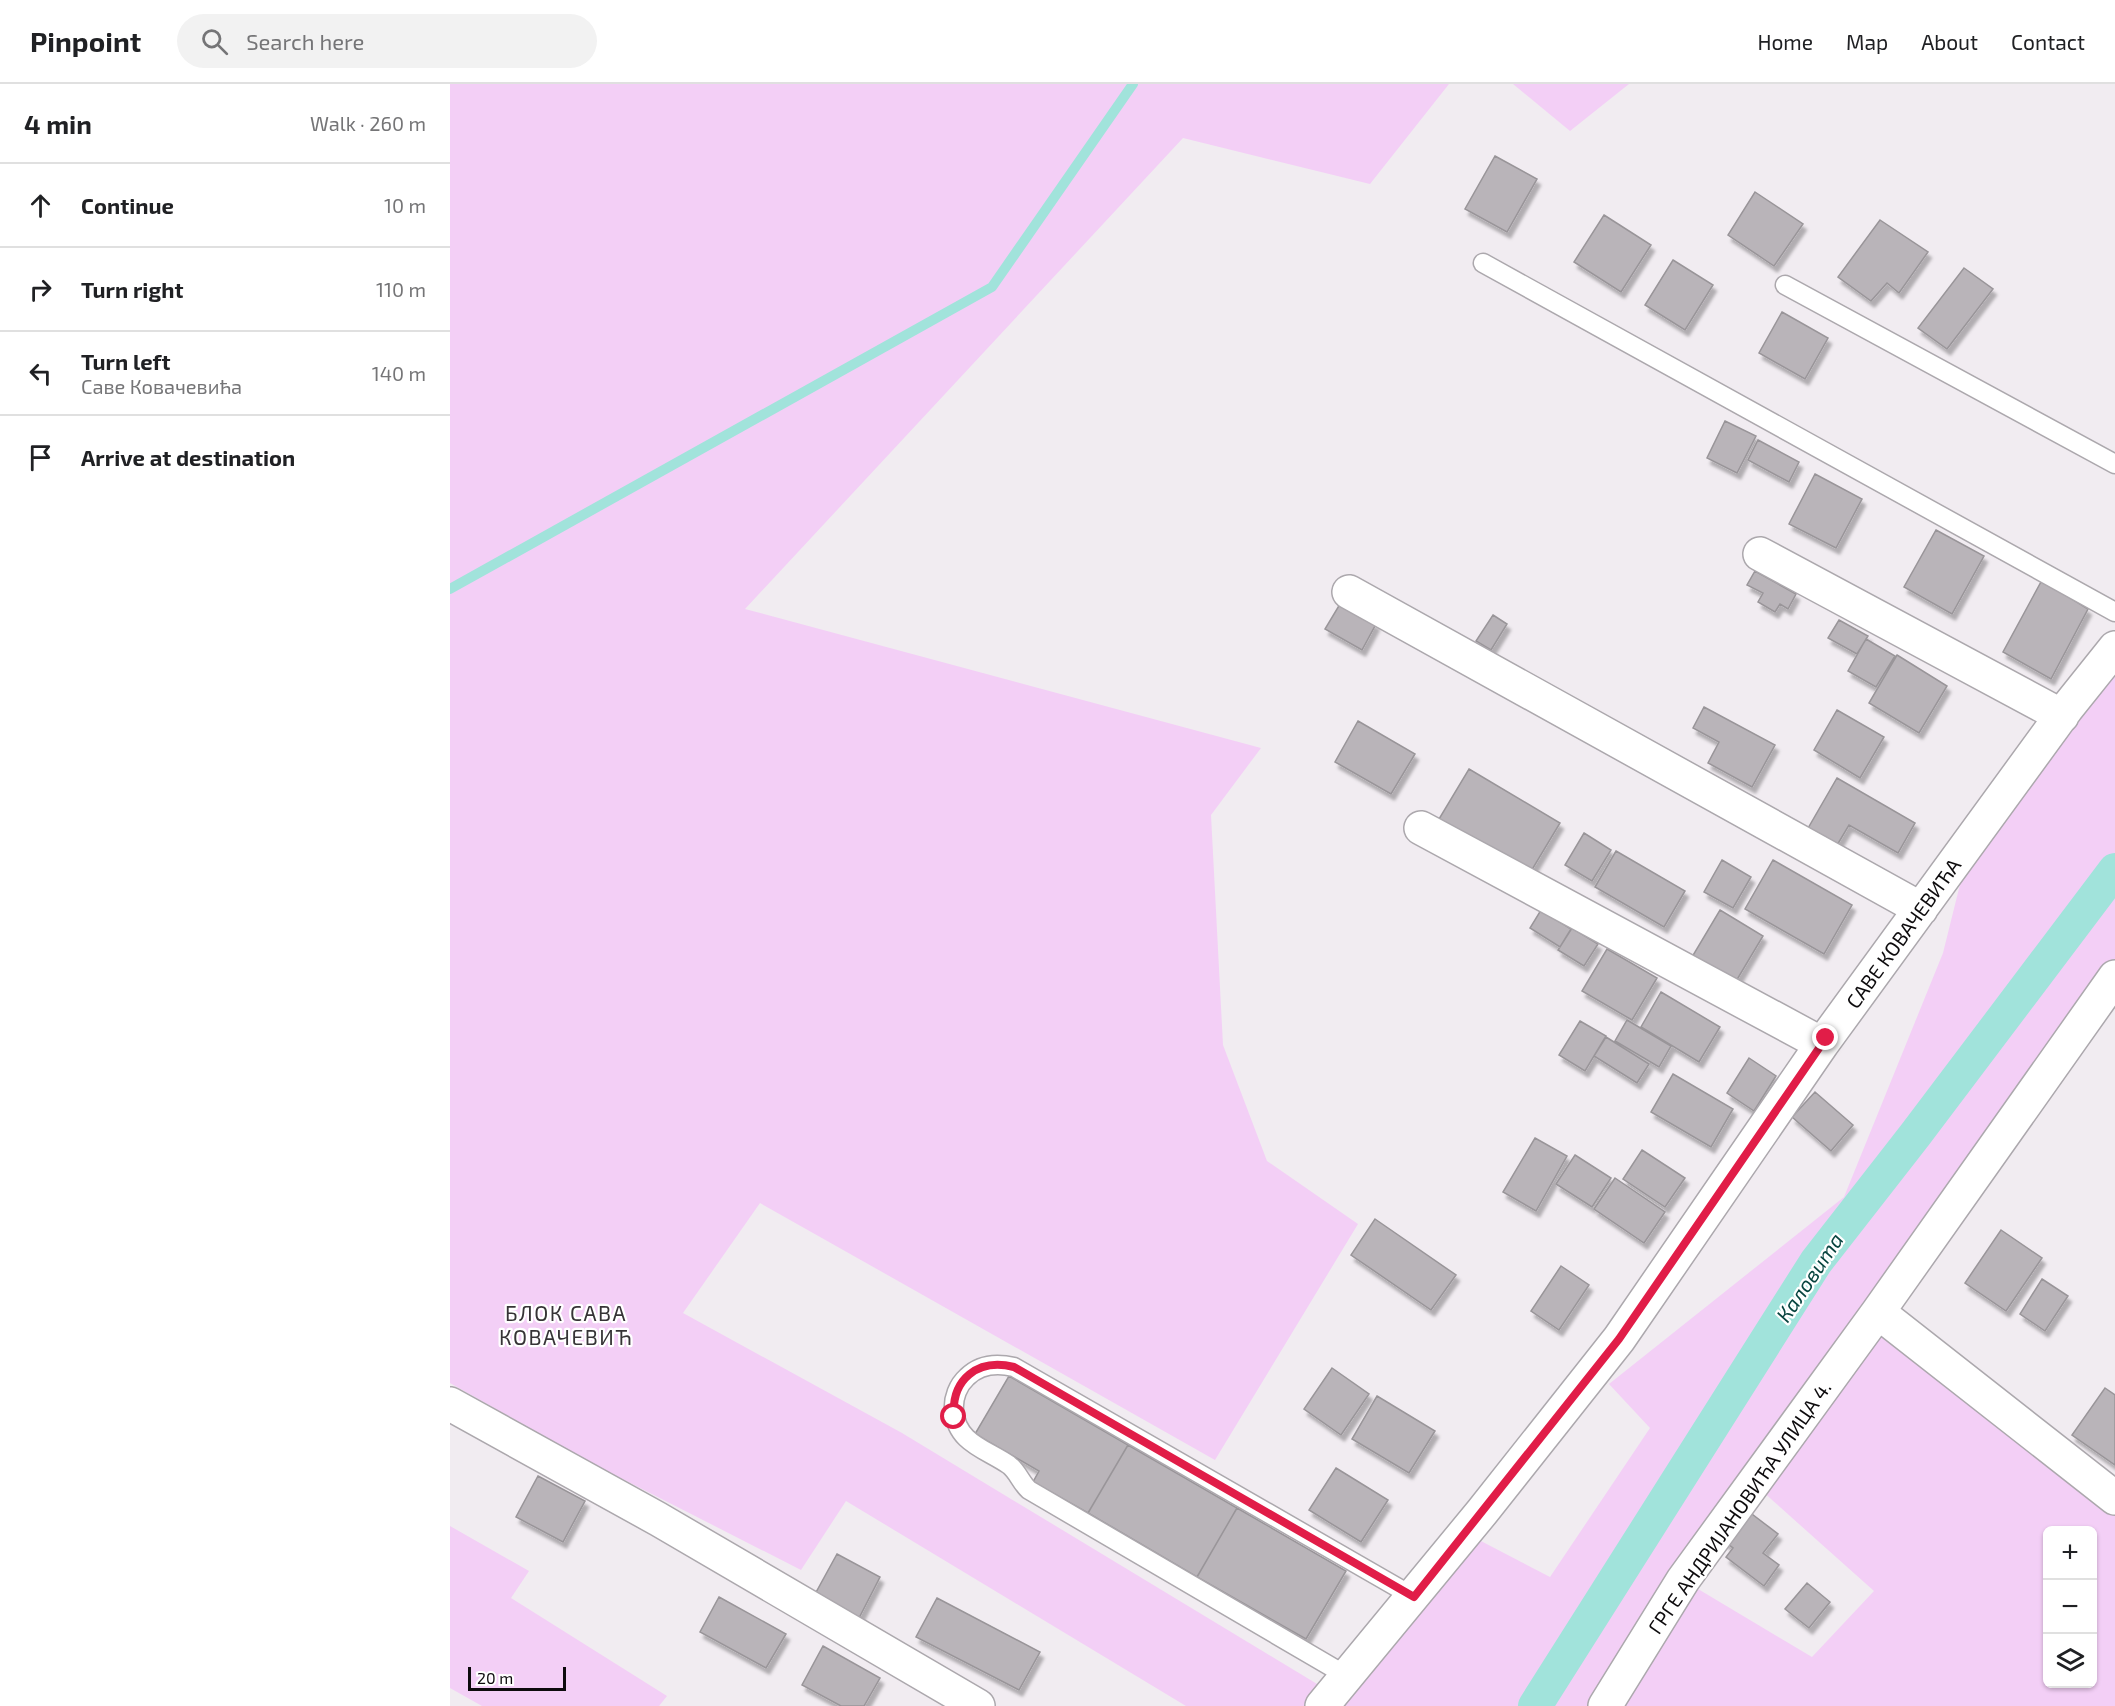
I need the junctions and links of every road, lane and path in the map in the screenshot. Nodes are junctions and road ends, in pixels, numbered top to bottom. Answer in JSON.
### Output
{"nodes":[{"id":1,"x":1483,"y":263,"type":"dead end"},
{"id":2,"x":1785,"y":285,"type":"dead end"},
{"id":3,"x":2115,"y":464,"type":"edge"},
{"id":4,"x":1760,"y":554,"type":"dead end"},
{"id":5,"x":1349,"y":592,"type":"dead end"},
{"id":6,"x":2115,"y":612,"type":"edge"},
{"id":7,"x":2115,"y":648,"type":"edge"},
{"id":8,"x":2061,"y":716,"type":"junction"},
{"id":9,"x":1421,"y":828,"type":"dead end"},
{"id":10,"x":1921,"y":909,"type":"junction"},
{"id":11,"x":2115,"y":977,"type":"edge"},
{"id":12,"x":1822,"y":1044,"type":"junction"},
{"id":13,"x":1878,"y":1311,"type":"junction"},
{"id":14,"x":450,"y":1404,"type":"edge"},
{"id":15,"x":2115,"y":1498,"type":"edge"},
{"id":16,"x":1414,"y":1597,"type":"junction"},
{"id":17,"x":1347,"y":1676,"type":"junction"},
{"id":18,"x":978,"y":1706,"type":"edge"},
{"id":19,"x":1322,"y":1706,"type":"edge"},
{"id":20,"x":1605,"y":1706,"type":"edge"}],
"edges":[{"from":1,"to":6,"type":"lane"},
{"from":2,"to":3,"type":"lane"},
{"from":4,"to":8,"type":"street"},
{"from":5,"to":10,"type":"street"},
{"from":7,"to":8,"type":"street","name":"САВЕ КОВАЧЕВИЋА"},
{"from":8,"to":10,"type":"street","name":"САВЕ КОВАЧЕВИЋА"},
{"from":9,"to":12,"type":"street"},
{"from":10,"to":12,"type":"street","name":"САВЕ КОВАЧЕВИЋА"},
{"from":11,"to":13,"type":"street","name":"ГРГЕ АНДРИЈАНОВИЋА УЛИЦА 4."},
{"from":12,"to":16,"type":"street","name":"САВЕ КОВАЧЕВИЋА"},
{"from":13,"to":15,"type":"street"},
{"from":13,"to":20,"type":"street","name":"ГРГЕ АНДРИЈАНОВИЋА УЛИЦА 4."},
{"from":14,"to":18,"type":"street"},
{"from":16,"to":17,"type":"street","name":"САВЕ КОВАЧЕВИЋА"},
{"from":16,"to":17,"type":"lane"},
{"from":17,"to":19,"type":"street","name":"САВЕ КОВАЧЕВИЋА"}]}
